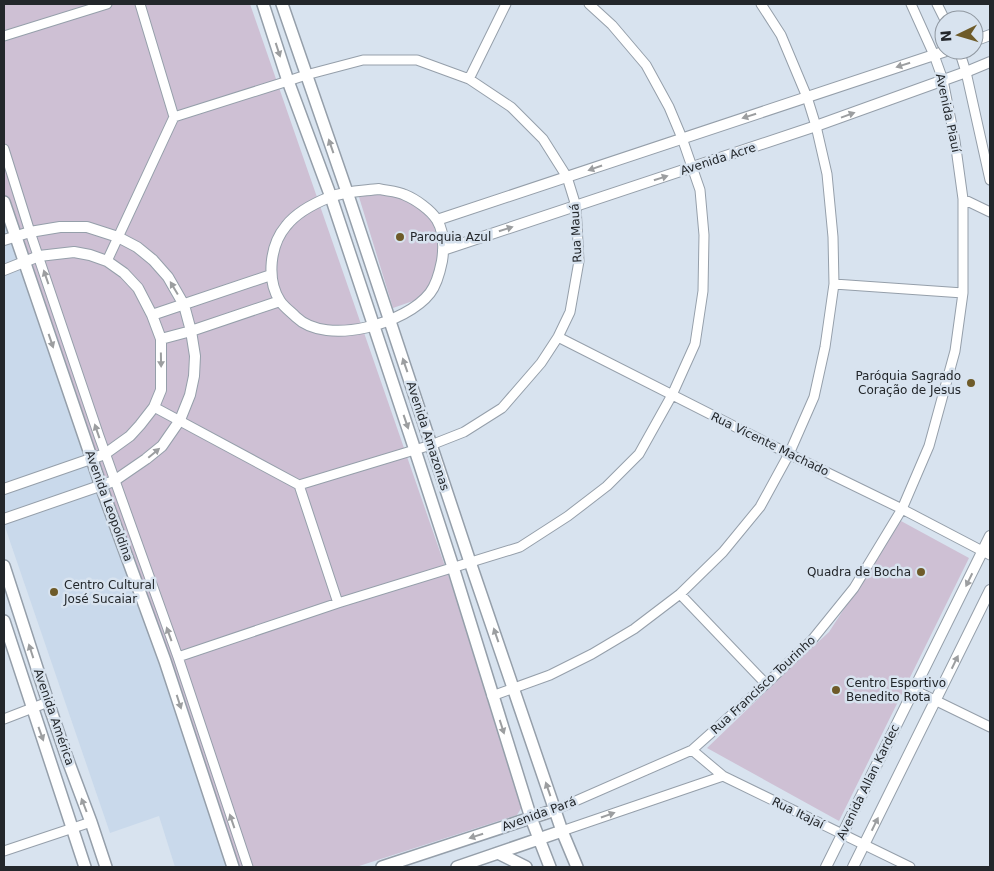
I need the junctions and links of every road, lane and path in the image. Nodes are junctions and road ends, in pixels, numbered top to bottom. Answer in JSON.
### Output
{"nodes":[{"id":1,"x":107,"y":4,"type":"edge"},
{"id":2,"x":140,"y":4,"type":"edge"},
{"id":3,"x":263,"y":4,"type":"edge"},
{"id":4,"x":282,"y":4,"type":"edge"},
{"id":5,"x":506,"y":4,"type":"edge"},
{"id":6,"x":589,"y":4,"type":"edge"},
{"id":7,"x":760,"y":4,"type":"edge"},
{"id":8,"x":911,"y":4,"type":"edge"},
{"id":9,"x":4,"y":36,"type":"edge"},
{"id":10,"x":934,"y":55,"type":"joint"},
{"id":11,"x":936,"y":60,"type":"edge"},
{"id":12,"x":962,"y":60,"type":"edge"},
{"id":13,"x":990,"y":62,"type":"edge"},
{"id":14,"x":966,"y":72,"type":"junction"},
{"id":15,"x":306,"y":75,"type":"junction"},
{"id":16,"x":469,"y":80,"type":"junction"},
{"id":17,"x":943,"y":80,"type":"junction"},
{"id":18,"x":288,"y":81,"type":"junction"},
{"id":19,"x":807,"y":97,"type":"junction"},
{"id":20,"x":174,"y":117,"type":"junction"},
{"id":21,"x":816,"y":126,"type":"junction"},
{"id":22,"x":682,"y":138,"type":"junction"},
{"id":23,"x":4,"y":149,"type":"edge"},
{"id":24,"x":692,"y":167,"type":"junction"},
{"id":25,"x":567,"y":177,"type":"junction"},
{"id":26,"x":990,"y":180,"type":"edge"},
{"id":27,"x":348,"y":192,"type":"junction"},
{"id":28,"x":331,"y":197,"type":"junction"},
{"id":29,"x":963,"y":199,"type":"junction"},
{"id":30,"x":4,"y":202,"type":"edge"},
{"id":31,"x":576,"y":206,"type":"junction"},
{"id":32,"x":990,"y":212,"type":"edge"},
{"id":33,"x":437,"y":220,"type":"junction"},
{"id":34,"x":30,"y":232,"type":"junction"},
{"id":35,"x":15,"y":236,"type":"junction"},
{"id":36,"x":118,"y":236,"type":"junction"},
{"id":37,"x":4,"y":240,"type":"edge"},
{"id":38,"x":444,"y":250,"type":"junction"},
{"id":39,"x":39,"y":256,"type":"junction"},
{"id":40,"x":107,"y":261,"type":"junction"},
{"id":41,"x":24,"y":262,"type":"junction"},
{"id":42,"x":4,"y":270,"type":"edge"},
{"id":43,"x":271,"y":275,"type":"junction"},
{"id":44,"x":834,"y":284,"type":"junction"},
{"id":45,"x":963,"y":293,"type":"junction"},
{"id":46,"x":280,"y":301,"type":"junction"},
{"id":47,"x":184,"y":305,"type":"junction"},
{"id":48,"x":152,"y":315,"type":"junction"},
{"id":49,"x":390,"y":320,"type":"junction"},
{"id":50,"x":373,"y":326,"type":"junction"},
{"id":51,"x":192,"y":331,"type":"junction"},
{"id":52,"x":558,"y":337,"type":"junction"},
{"id":53,"x":161,"y":339,"type":"junction"},
{"id":54,"x":672,"y":395,"type":"junction"},
{"id":55,"x":154,"y":407,"type":"junction"},
{"id":56,"x":180,"y":420,"type":"junction"},
{"id":57,"x":431,"y":445,"type":"junction"},
{"id":58,"x":415,"y":450,"type":"junction"},
{"id":59,"x":105,"y":454,"type":"junction"},
{"id":60,"x":789,"y":454,"type":"junction"},
{"id":61,"x":92,"y":458,"type":"junction"},
{"id":62,"x":114,"y":481,"type":"junction"},
{"id":63,"x":298,"y":485,"type":"junction"},
{"id":64,"x":101,"y":486,"type":"junction"},
{"id":65,"x":4,"y":489,"type":"edge"},
{"id":66,"x":902,"y":509,"type":"junction"},
{"id":67,"x":4,"y":519,"type":"edge"},
{"id":68,"x":990,"y":536,"type":"edge"},
{"id":69,"x":987,"y":553,"type":"edge"},
{"id":70,"x":470,"y":562,"type":"junction"},
{"id":71,"x":4,"y":566,"type":"edge"},
{"id":72,"x":453,"y":567,"type":"junction"},
{"id":73,"x":6,"y":581,"type":"edge"},
{"id":74,"x":990,"y":590,"type":"edge"},
{"id":75,"x":680,"y":594,"type":"junction"},
{"id":76,"x":338,"y":603,"type":"junction"},
{"id":77,"x":4,"y":621,"type":"edge"},
{"id":78,"x":178,"y":657,"type":"junction"},
{"id":79,"x":766,"y":684,"type":"junction"},
{"id":80,"x":514,"y":689,"type":"junction"},
{"id":81,"x":914,"y":690,"type":"junction"},
{"id":82,"x":492,"y":696,"type":"junction"},
{"id":83,"x":936,"y":700,"type":"junction"},
{"id":84,"x":48,"y":702,"type":"junction"},
{"id":85,"x":32,"y":709,"type":"junction"},
{"id":86,"x":4,"y":719,"type":"edge"},
{"id":87,"x":990,"y":727,"type":"edge"},
{"id":88,"x":692,"y":750,"type":"junction"},
{"id":89,"x":723,"y":776,"type":"junction"},
{"id":90,"x":555,"y":810,"type":"junction"},
{"id":91,"x":531,"y":818,"type":"junction"},
{"id":92,"x":91,"y":822,"type":"junction"},
{"id":93,"x":71,"y":828,"type":"junction"},
{"id":94,"x":562,"y":831,"type":"junction"},
{"id":95,"x":843,"y":834,"type":"junction"},
{"id":96,"x":539,"y":839,"type":"junction"},
{"id":97,"x":864,"y":845,"type":"junction"},
{"id":98,"x":4,"y":851,"type":"edge"},
{"id":99,"x":498,"y":853,"type":"junction"},
{"id":100,"x":85,"y":867,"type":"edge"},
{"id":101,"x":106,"y":867,"type":"edge"},
{"id":102,"x":233,"y":867,"type":"edge"},
{"id":103,"x":248,"y":867,"type":"edge"},
{"id":104,"x":382,"y":867,"type":"edge"},
{"id":105,"x":457,"y":867,"type":"edge"},
{"id":106,"x":526,"y":867,"type":"edge"},
{"id":107,"x":550,"y":867,"type":"edge"},
{"id":108,"x":577,"y":867,"type":"edge"},
{"id":109,"x":826,"y":867,"type":"edge"},
{"id":110,"x":853,"y":867,"type":"edge"},
{"id":111,"x":910,"y":867,"type":"edge"}],
"edges":[{"from":1,"to":9,"type":"street"},
{"from":2,"to":20,"type":"street"},
{"from":3,"to":18,"type":"main road","name":"Avenida Amazonas","one_way":true},
{"from":4,"to":15,"type":"main road","name":"Avenida Amazonas"},
{"from":5,"to":16,"type":"street"},
{"from":6,"to":22,"type":"street"},
{"from":7,"to":19,"type":"street"},
{"from":8,"to":10,"type":"street","name":"Avenida Piauí"},
{"from":10,"to":19,"type":"street","one_way":true},
{"from":11,"to":17,"type":"street","name":"Avenida Piauí"},
{"from":12,"to":14,"type":"street","name":"Avenida Piauí"},
{"from":13,"to":14,"type":"street","name":"Avenida Acre"},
{"from":14,"to":17,"type":"street","name":"Avenida Acre"},
{"from":14,"to":26,"type":"street","name":"Avenida Piauí"},
{"from":15,"to":16,"type":"street","name":"Rua Mauá"},
{"from":15,"to":18,"type":"street","name":"Rua Mauá"},
{"from":27,"to":15,"type":"main road","name":"Avenida Amazonas","one_way":true},
{"from":16,"to":25,"type":"street","name":"Rua Mauá"},
{"from":21,"to":17,"type":"street","name":"Avenida Acre","one_way":true},
{"from":17,"to":29,"type":"street","name":"Avenida Piauí"},
{"from":18,"to":20,"type":"street","name":"Rua Mauá"},
{"from":18,"to":28,"type":"main road","name":"Avenida Amazonas"},
{"from":19,"to":21,"type":"street"},
{"from":19,"to":22,"type":"street","one_way":true},
{"from":20,"to":36,"type":"street"},
{"from":21,"to":24,"type":"street","name":"Avenida Acre"},
{"from":21,"to":44,"type":"street"},
{"from":22,"to":24,"type":"street"},
{"from":22,"to":25,"type":"street","one_way":true},
{"from":23,"to":34,"type":"street"},
{"from":31,"to":24,"type":"street","name":"Avenida Acre","one_way":true},
{"from":24,"to":54,"type":"street"},
{"from":25,"to":31,"type":"street","name":"Rua Mauá"},
{"from":25,"to":33,"type":"street"},
{"from":27,"to":28,"type":"street"},
{"from":27,"to":33,"type":"street"},
{"from":27,"to":49,"type":"main road","name":"Avenida Amazonas"},
{"from":28,"to":43,"type":"street"},
{"from":28,"to":50,"type":"main road","name":"Avenida Amazonas"},
{"from":29,"to":32,"type":"street"},
{"from":29,"to":45,"type":"street","name":"Rua Francisco Tourinho"},
{"from":30,"to":35,"type":"main road","name":"Avenida Leopoldina"},
{"from":38,"to":31,"type":"street","name":"Avenida Acre","one_way":true},
{"from":31,"to":52,"type":"street","name":"Rua Mauá"},
{"from":33,"to":38,"type":"street"},
{"from":34,"to":35,"type":"street"},
{"from":34,"to":36,"type":"street"},
{"from":34,"to":39,"type":"street"},
{"from":35,"to":37,"type":"street"},
{"from":35,"to":41,"type":"main road","name":"Avenida Leopoldina"},
{"from":36,"to":40,"type":"street"},
{"from":47,"to":36,"type":"street","one_way":true},
{"from":38,"to":49,"type":"street"},
{"from":39,"to":40,"type":"street"},
{"from":39,"to":41,"type":"street"},
{"from":59,"to":39,"type":"street","one_way":true},
{"from":40,"to":48,"type":"street"},
{"from":41,"to":42,"type":"street"},
{"from":41,"to":61,"type":"main road","name":"Avenida Leopoldina","one_way":true},
{"from":43,"to":46,"type":"street"},
{"from":43,"to":47,"type":"street"},
{"from":44,"to":45,"type":"street"},
{"from":44,"to":60,"type":"street"},
{"from":45,"to":66,"type":"street","name":"Rua Francisco Tourinho"},
{"from":46,"to":50,"type":"street"},
{"from":46,"to":51,"type":"street"},
{"from":47,"to":48,"type":"street"},
{"from":47,"to":51,"type":"street"},
{"from":48,"to":53,"type":"street"},
{"from":49,"to":50,"type":"street"},
{"from":57,"to":49,"type":"main road","name":"Avenida Amazonas","one_way":true},
{"from":50,"to":58,"type":"main road","name":"Avenida Amazonas","one_way":true},
{"from":51,"to":53,"type":"street"},
{"from":51,"to":56,"type":"street"},
{"from":52,"to":54,"type":"street","name":"Rua Vicente Machado"},
{"from":52,"to":57,"type":"street","name":"Rua Mauá"},
{"from":53,"to":55,"type":"street","one_way":true},
{"from":54,"to":60,"type":"street","name":"Rua Vicente Machado"},
{"from":54,"to":70,"type":"street"},
{"from":55,"to":56,"type":"street"},
{"from":55,"to":59,"type":"street"},
{"from":62,"to":56,"type":"street","one_way":true},
{"from":56,"to":63,"type":"street"},
{"from":57,"to":58,"type":"street","name":"Rua Mauá"},
{"from":57,"to":70,"type":"main road","name":"Avenida Amazonas"},
{"from":58,"to":63,"type":"street","name":"Rua Mauá"},
{"from":58,"to":72,"type":"main road","name":"Avenida Amazonas"},
{"from":59,"to":61,"type":"street"},
{"from":59,"to":62,"type":"street"},
{"from":60,"to":66,"type":"street","name":"Rua Vicente Machado"},
{"from":60,"to":75,"type":"street"},
{"from":61,"to":64,"type":"main road","name":"Avenida Leopoldina"},
{"from":61,"to":65,"type":"street"},
{"from":62,"to":64,"type":"street"},
{"from":78,"to":62,"type":"street","one_way":true},
{"from":63,"to":76,"type":"street"},
{"from":64,"to":67,"type":"street"},
{"from":64,"to":102,"type":"main road","name":"Avenida Leopoldina","one_way":true},
{"from":66,"to":69,"type":"street","name":"Rua Vicente Machado"},
{"from":66,"to":79,"type":"street","name":"Rua Francisco Tourinho"},
{"from":68,"to":69,"type":"street","name":"Avenida Allan Kardec"},
{"from":69,"to":81,"type":"street","name":"Avenida Allan Kardec","one_way":true},
{"from":70,"to":72,"type":"street"},
{"from":80,"to":70,"type":"main road","name":"Avenida Amazonas","one_way":true},
{"from":71,"to":73,"type":"main road","name":"Avenida América"},
{"from":72,"to":76,"type":"street"},
{"from":72,"to":82,"type":"main road","name":"Avenida Amazonas"},
{"from":84,"to":73,"type":"main road","name":"Avenida América","one_way":true},
{"from":83,"to":74,"type":"street","name":"Avenida Allan Kardec","one_way":true},
{"from":75,"to":79,"type":"street"},
{"from":75,"to":80,"type":"street"},
{"from":76,"to":78,"type":"street"},
{"from":77,"to":85,"type":"main road","name":"Avenida América"},
{"from":103,"to":78,"type":"street","one_way":true},
{"from":79,"to":88,"type":"street","name":"Rua Francisco Tourinho"},
{"from":80,"to":82,"type":"street"},
{"from":90,"to":80,"type":"main road","name":"Avenida Amazonas","one_way":true},
{"from":81,"to":83,"type":"street"},
{"from":81,"to":95,"type":"street","name":"Avenida Allan Kardec"},
{"from":82,"to":91,"type":"main road","name":"Avenida Amazonas","one_way":true},
{"from":83,"to":87,"type":"street"},
{"from":97,"to":83,"type":"street","name":"Avenida Allan Kardec","one_way":true},
{"from":84,"to":85,"type":"street"},
{"from":92,"to":84,"type":"main road","name":"Avenida América","one_way":true},
{"from":85,"to":86,"type":"street"},
{"from":85,"to":93,"type":"main road","name":"Avenida América","one_way":true},
{"from":88,"to":89,"type":"street","name":"Rua Itajaí"},
{"from":88,"to":90,"type":"street","name":"Avenida Pará"},
{"from":94,"to":89,"type":"street","name":"Avenida Pará","one_way":true},
{"from":89,"to":95,"type":"street","name":"Rua Itajaí"},
{"from":90,"to":91,"type":"main road","name":"Avenida Pará"},
{"from":90,"to":94,"type":"main road","name":"Avenida Amazonas"},
{"from":91,"to":96,"type":"main road","name":"Avenida Amazonas"},
{"from":91,"to":104,"type":"main road","name":"Avenida Pará","one_way":true},
{"from":92,"to":93,"type":"street"},
{"from":92,"to":101,"type":"main road","name":"Avenida América"},
{"from":93,"to":98,"type":"street"},
{"from":93,"to":100,"type":"main road","name":"Avenida América"},
{"from":94,"to":96,"type":"main road","name":"Avenida Pará"},
{"from":94,"to":108,"type":"main road","name":"Avenida Amazonas"},
{"from":95,"to":97,"type":"street","name":"Rua Itajaí"},
{"from":95,"to":109,"type":"street","name":"Avenida Allan Kardec"},
{"from":96,"to":99,"type":"main road","name":"Avenida Pará"},
{"from":96,"to":107,"type":"main road","name":"Avenida Amazonas"},
{"from":97,"to":110,"type":"street","name":"Avenida Allan Kardec"},
{"from":97,"to":111,"type":"street","name":"Rua Itajaí"},
{"from":99,"to":105,"type":"main road","name":"Avenida Pará"},
{"from":99,"to":106,"type":"main road"}]}
